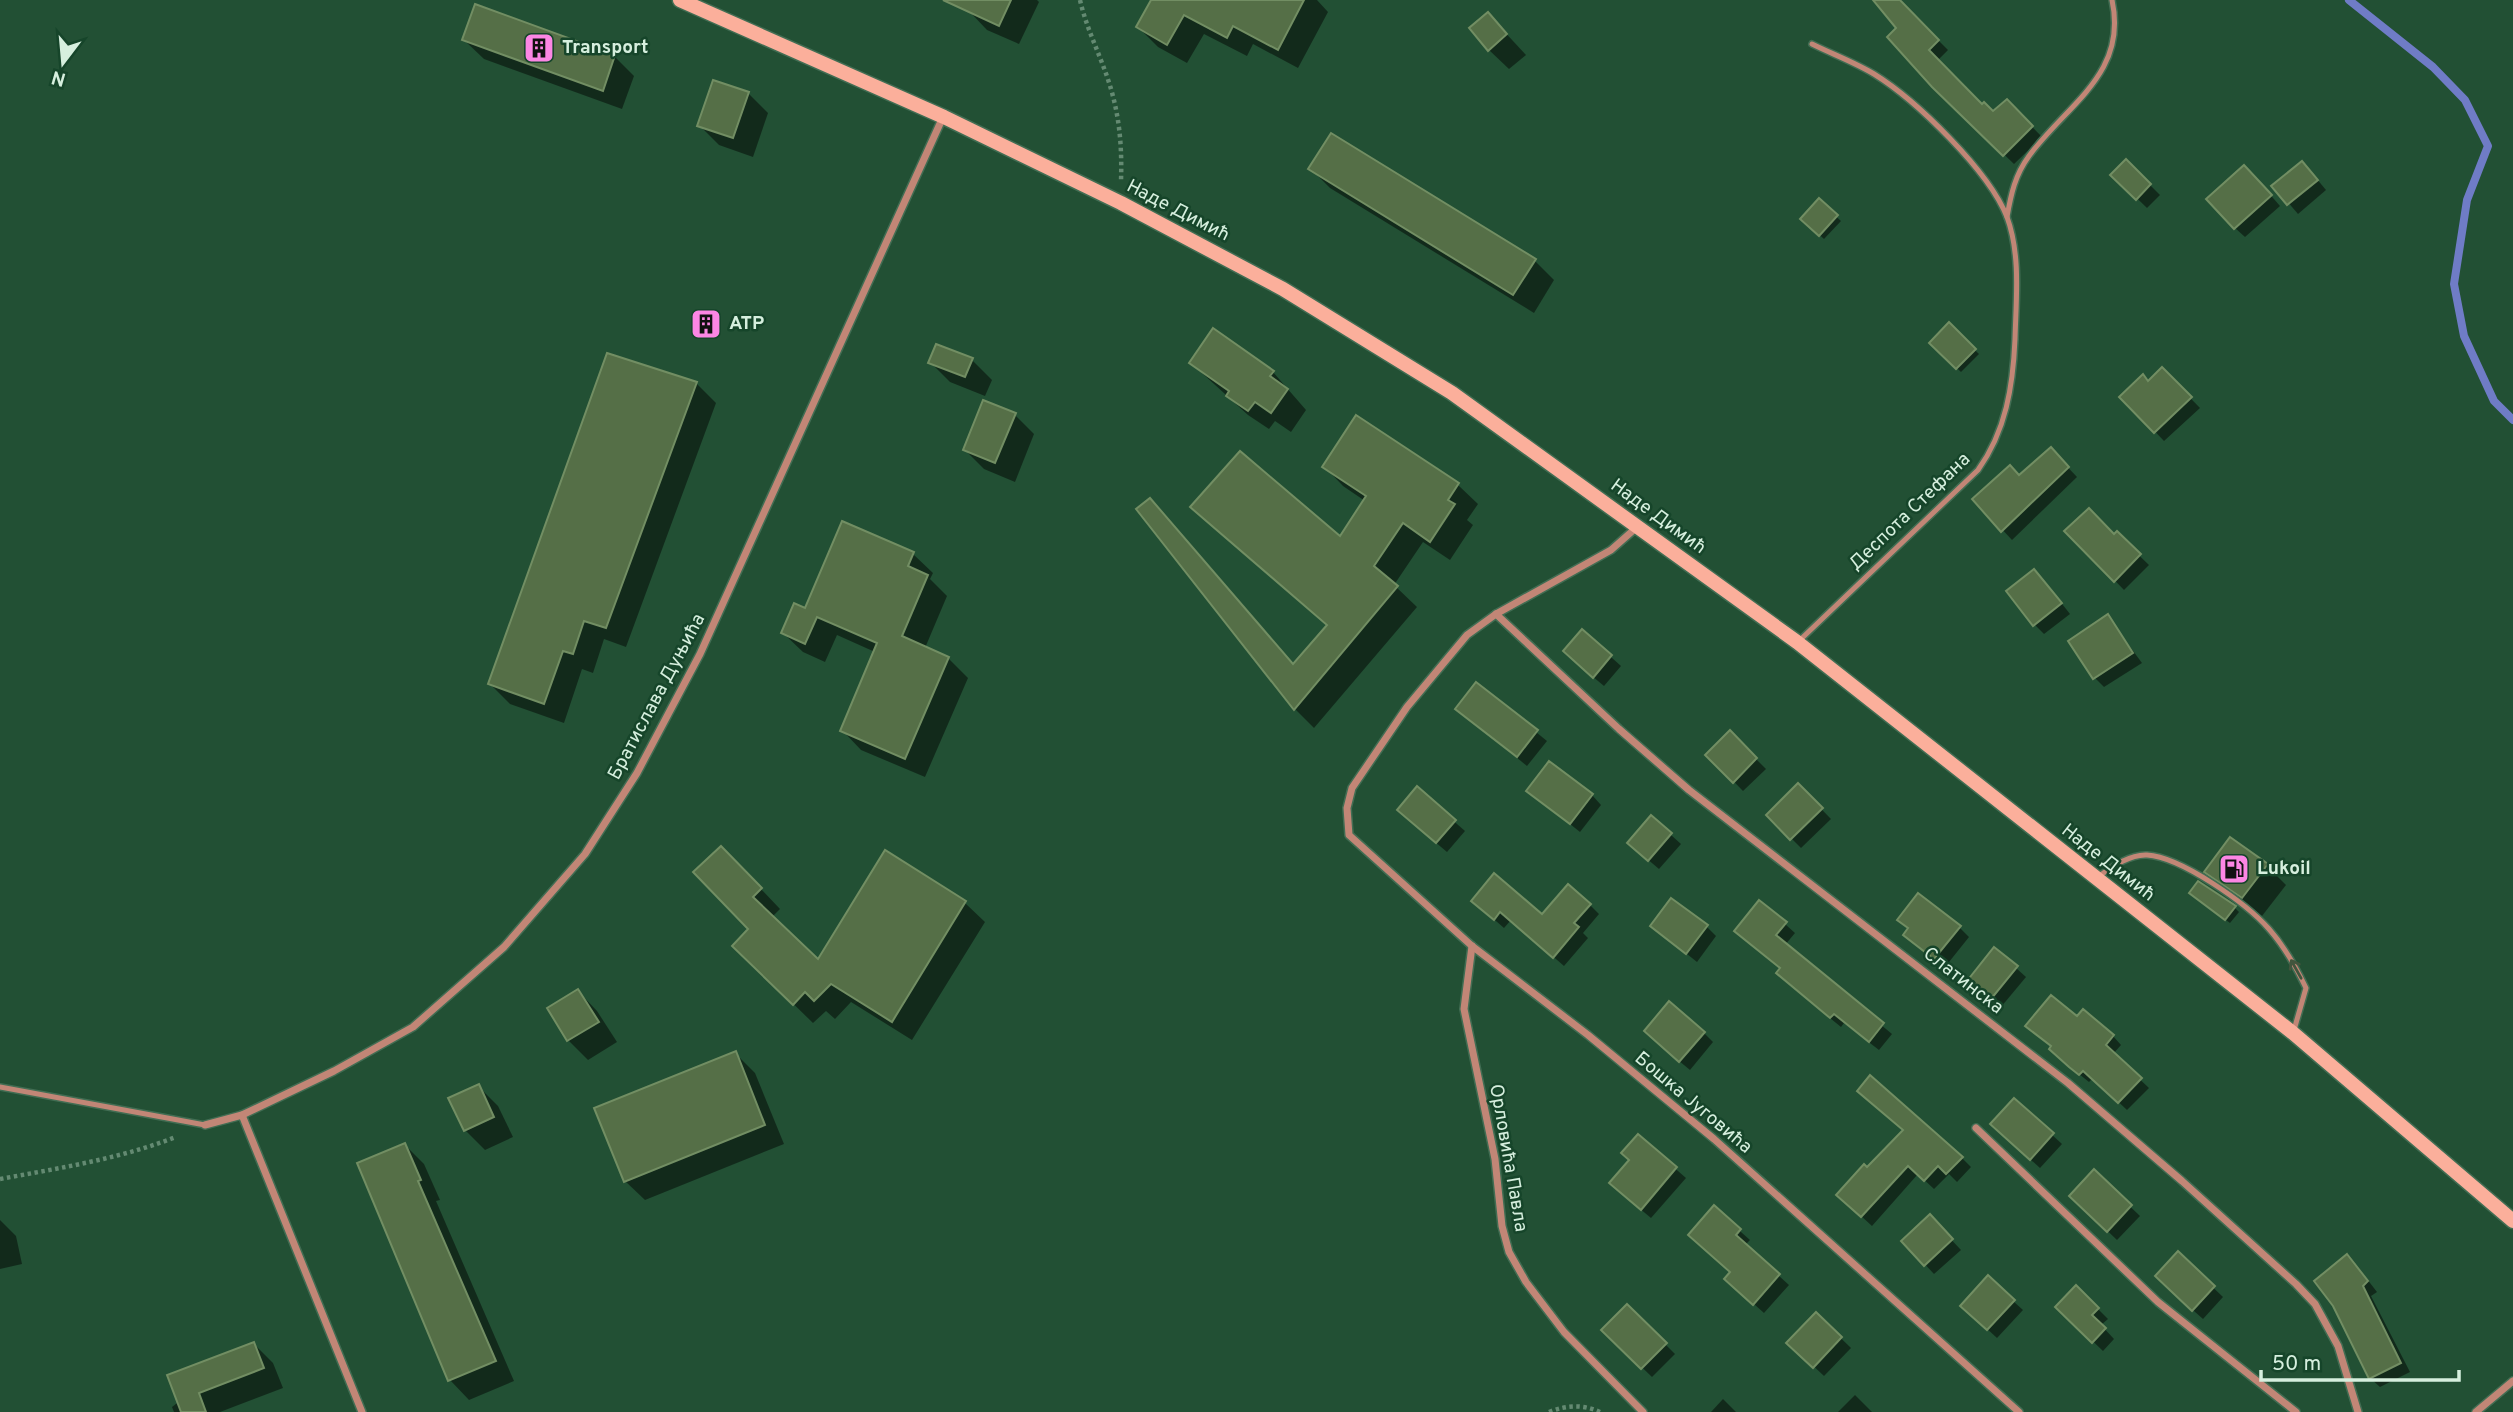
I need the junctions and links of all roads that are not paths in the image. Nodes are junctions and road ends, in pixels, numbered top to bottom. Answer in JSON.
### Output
{"nodes":[{"id":1,"x":680,"y":0,"type":"edge"},
{"id":2,"x":2112,"y":0,"type":"edge"},
{"id":3,"x":1812,"y":44,"type":"dead end"},
{"id":4,"x":944,"y":117,"type":"junction"},
{"id":5,"x":2007,"y":217,"type":"junction"},
{"id":6,"x":1637,"y":526,"type":"junction"},
{"id":7,"x":1496,"y":614,"type":"junction"},
{"id":8,"x":1797,"y":642,"type":"junction"},
{"id":9,"x":2097,"y":878,"type":"junction"},
{"id":10,"x":1472,"y":946,"type":"junction"},
{"id":11,"x":2293,"y":1033,"type":"junction"},
{"id":12,"x":0,"y":1087,"type":"edge"},
{"id":13,"x":242,"y":1115,"type":"junction"},
{"id":14,"x":205,"y":1125,"type":"joint"},
{"id":15,"x":1976,"y":1128,"type":"dead end"},
{"id":16,"x":2513,"y":1221,"type":"edge"},
{"id":17,"x":2513,"y":1381,"type":"edge"},
{"id":18,"x":362,"y":1412,"type":"edge"},
{"id":19,"x":1643,"y":1412,"type":"edge"},
{"id":20,"x":2019,"y":1412,"type":"edge"},
{"id":21,"x":2296,"y":1412,"type":"edge"},
{"id":22,"x":2358,"y":1412,"type":"edge"},
{"id":23,"x":2476,"y":1412,"type":"edge"}],
"edges":[{"from":1,"to":4,"type":"main road","name":"Наде Димић"},
{"from":2,"to":5,"type":"lane","name":"Деспота Стефана"},
{"from":3,"to":5,"type":"lane","name":"Деспота Стефана"},
{"from":4,"to":6,"type":"main road","name":"Наде Димић"},
{"from":4,"to":13,"type":"street","name":"Братислава Дуњића"},
{"from":5,"to":8,"type":"lane","name":"Деспота Стефана"},
{"from":6,"to":7,"type":"street"},
{"from":6,"to":8,"type":"main road","name":"Наде Димић"},
{"from":7,"to":10,"type":"street","name":"Бошка Југовића"},
{"from":7,"to":22,"type":"street","name":"Слатинска"},
{"from":8,"to":9,"type":"main road","name":"Наде Димић"},
{"from":9,"to":11,"type":"main road","name":"Наде Димић"},
{"from":11,"to":9,"type":"lane","one_way":true},
{"from":10,"to":19,"type":"street","name":"Орловића Павла"},
{"from":10,"to":20,"type":"street","name":"Бошка Југовића"},
{"from":11,"to":16,"type":"main road","name":"Наде Димић"},
{"from":12,"to":14,"type":"lane"},
{"from":13,"to":14,"type":"street","name":"Братислава Дуњића"},
{"from":13,"to":18,"type":"street"},
{"from":15,"to":21,"type":"street"},
{"from":17,"to":23,"type":"street"}]}
